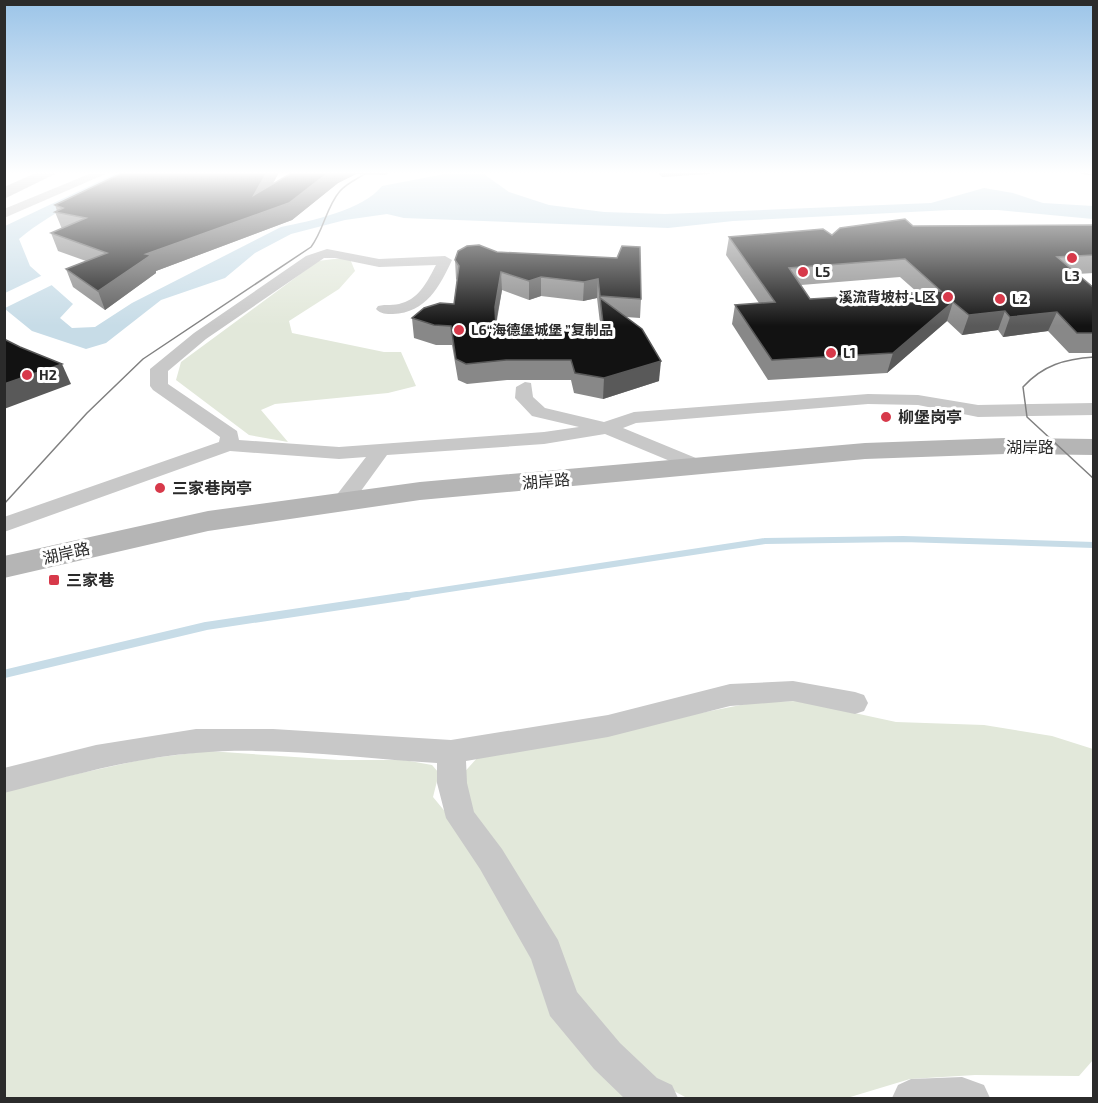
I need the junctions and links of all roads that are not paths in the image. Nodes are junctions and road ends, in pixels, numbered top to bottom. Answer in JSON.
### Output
{"nodes":[{"id":1,"x":384,"y":309,"type":"dead end"},
{"id":2,"x":525,"y":387,"type":"dead end"},
{"id":3,"x":1094,"y":409,"type":"edge"},
{"id":4,"x":606,"y":428,"type":"junction"},
{"id":5,"x":228,"y":445,"type":"junction"},
{"id":6,"x":1094,"y":447,"type":"edge"},
{"id":7,"x":381,"y":450,"type":"junction"},
{"id":8,"x":701,"y":466,"type":"junction"},
{"id":9,"x":343,"y":501,"type":"junction"},
{"id":10,"x":4,"y":525,"type":"edge"},
{"id":11,"x":4,"y":567,"type":"edge"},
{"id":12,"x":855,"y":704,"type":"dead end"},
{"id":13,"x":451,"y":752,"type":"junction"},
{"id":14,"x":4,"y":781,"type":"edge"},
{"id":15,"x":659,"y":1098,"type":"edge"},
{"id":16,"x":911,"y":1098,"type":"edge"},
{"id":17,"x":971,"y":1098,"type":"edge"}],
"edges":[{"from":1,"to":5,"type":"street"},
{"from":2,"to":4,"type":"street"},
{"from":3,"to":4,"type":"street"},
{"from":4,"to":7,"type":"street"},
{"from":4,"to":8,"type":"street"},
{"from":5,"to":7,"type":"street"},
{"from":5,"to":10,"type":"street"},
{"from":6,"to":8,"type":"street","name":"湖岸路"},
{"from":7,"to":9,"type":"street"},
{"from":8,"to":9,"type":"street","name":"湖岸路"},
{"from":9,"to":11,"type":"street","name":"湖岸路"},
{"from":12,"to":13,"type":"street"},
{"from":13,"to":14,"type":"street"},
{"from":13,"to":15,"type":"street"},
{"from":16,"to":17,"type":"street"}]}
